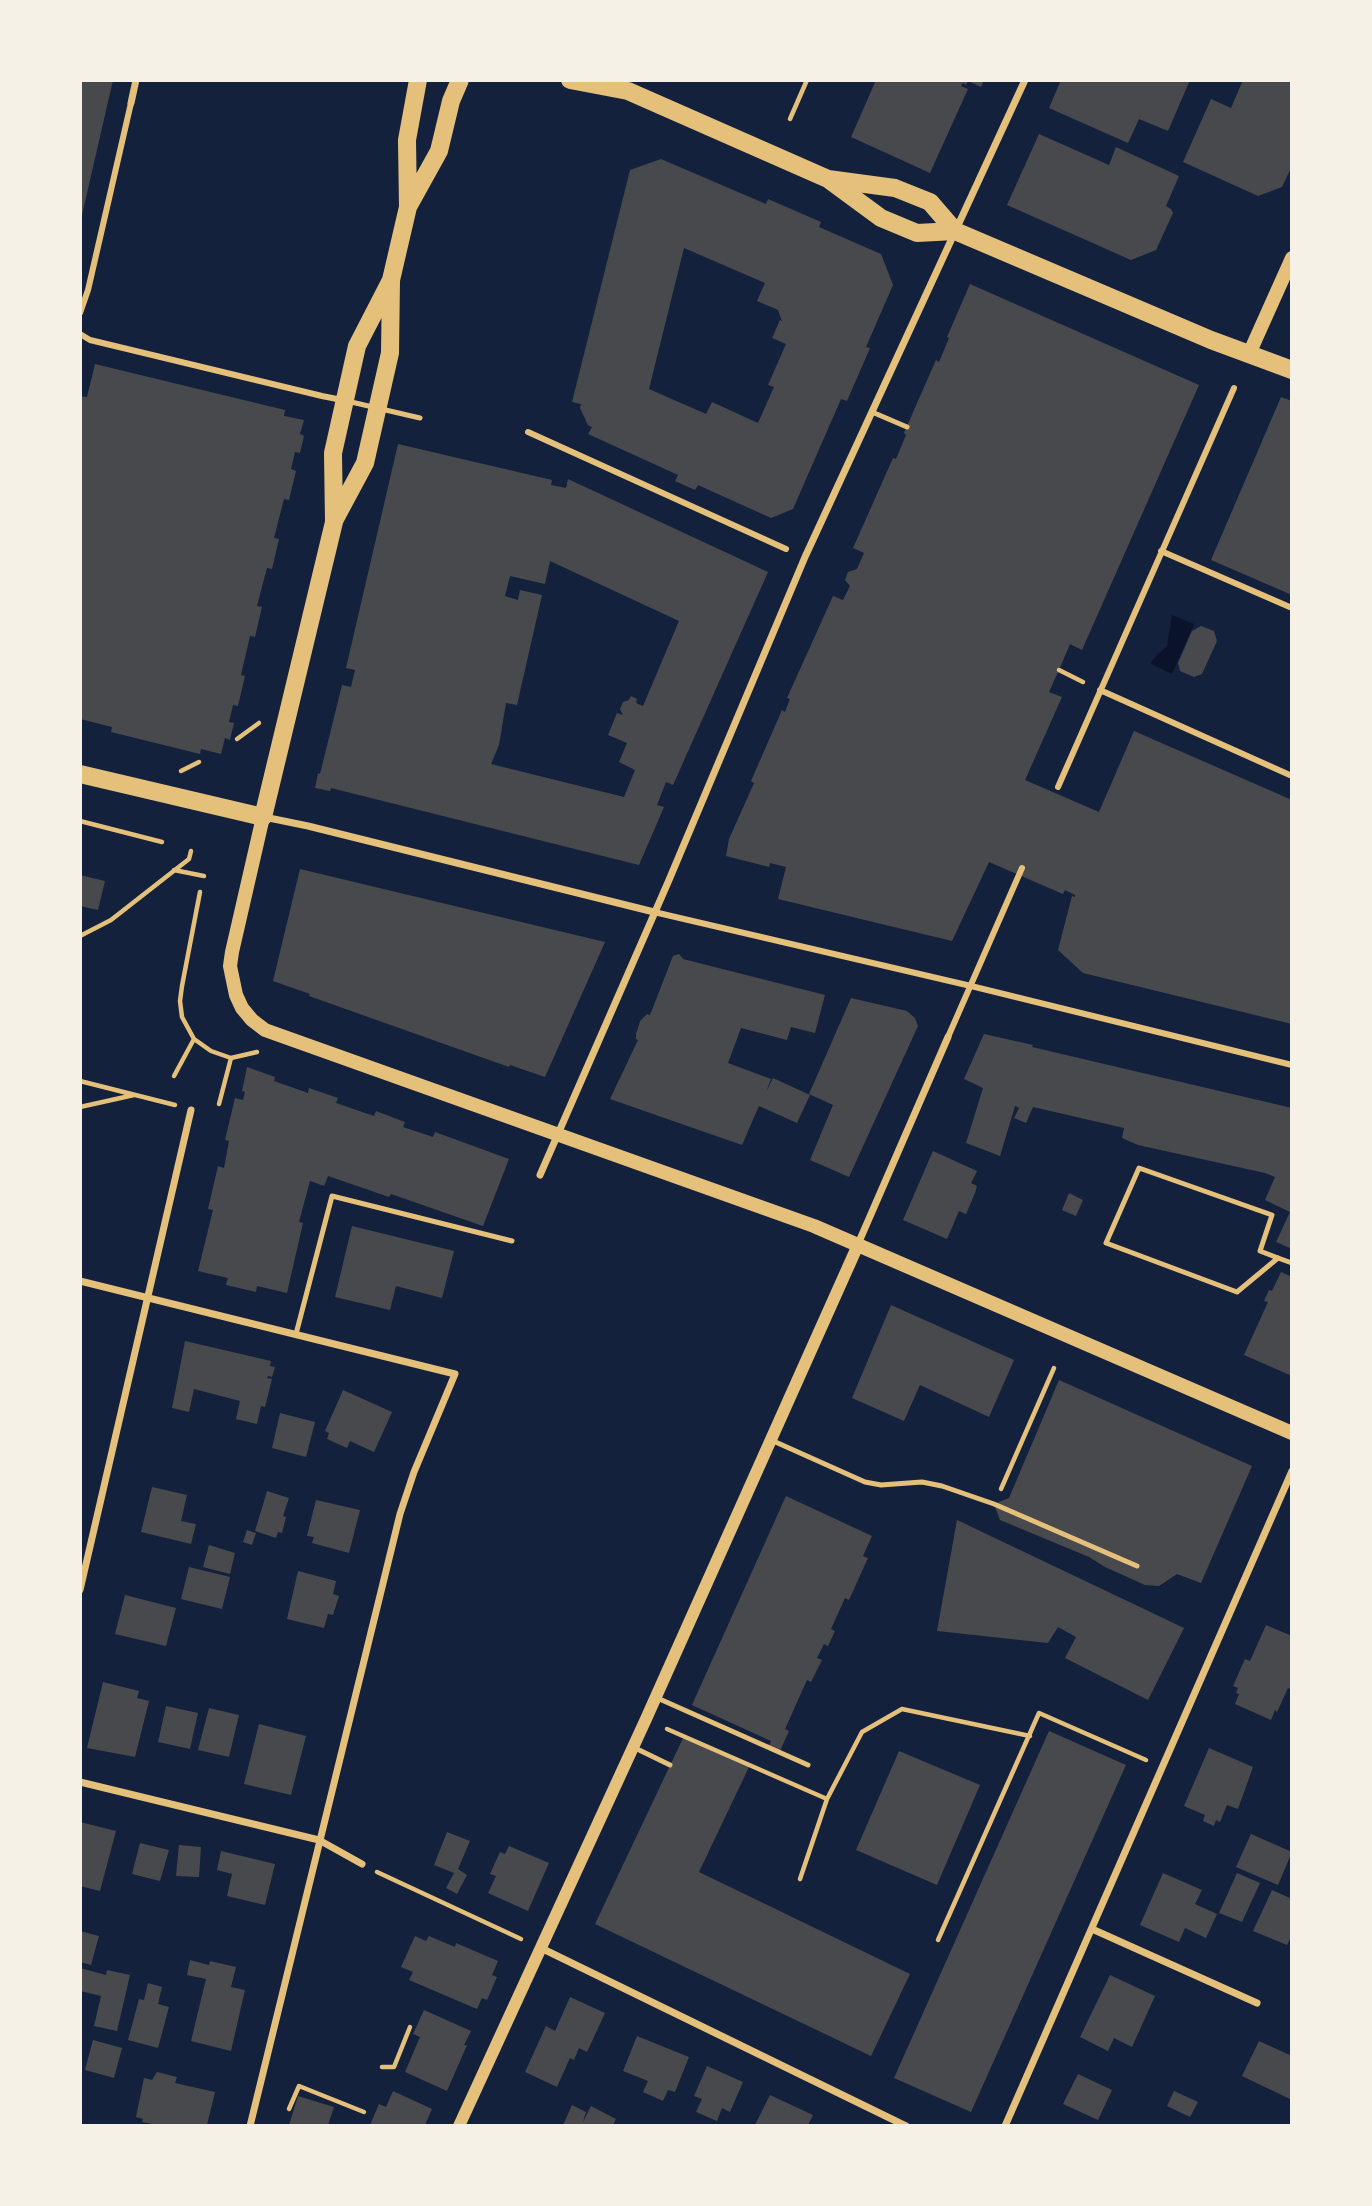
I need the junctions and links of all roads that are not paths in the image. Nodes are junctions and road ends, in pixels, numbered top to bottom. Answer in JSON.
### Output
{"nodes":[{"id":1,"x":136,"y":80,"type":"edge"},
{"id":2,"x":418,"y":80,"type":"edge"},
{"id":3,"x":460,"y":80,"type":"edge"},
{"id":4,"x":570,"y":80,"type":"edge"},
{"id":5,"x":1025,"y":80,"type":"edge"},
{"id":6,"x":621,"y":86,"type":"edge"},
{"id":7,"x":131,"y":103,"type":"joint"},
{"id":8,"x":828,"y":179,"type":"junction"},
{"id":9,"x":408,"y":207,"type":"junction"},
{"id":10,"x":955,"y":231,"type":"junction"},
{"id":11,"x":1292,"y":258,"type":"edge"},
{"id":12,"x":391,"y":280,"type":"junction"},
{"id":13,"x":80,"y":313,"type":"edge"},
{"id":14,"x":80,"y":334,"type":"edge"},
{"id":15,"x":1249,"y":354,"type":"junction"},
{"id":16,"x":1292,"y":370,"type":"edge"},
{"id":17,"x":1234,"y":388,"type":"dead end"},
{"id":18,"x":344,"y":400,"type":"junction"},
{"id":19,"x":377,"y":408,"type":"junction"},
{"id":20,"x":872,"y":412,"type":"junction"},
{"id":21,"x":420,"y":418,"type":"dead end"},
{"id":22,"x":907,"y":428,"type":"dead end"},
{"id":23,"x":528,"y":432,"type":"dead end"},
{"id":24,"x":334,"y":522,"type":"junction"},
{"id":25,"x":786,"y":549,"type":"dead end"},
{"id":26,"x":1161,"y":551,"type":"junction"},
{"id":27,"x":1292,"y":608,"type":"edge"},
{"id":28,"x":1100,"y":690,"type":"junction"},
{"id":29,"x":80,"y":774,"type":"edge"},
{"id":30,"x":1292,"y":776,"type":"edge"},
{"id":31,"x":1058,"y":787,"type":"dead end"},
{"id":32,"x":264,"y":817,"type":"junction"},
{"id":33,"x":1022,"y":869,"type":"dead end"},
{"id":34,"x":654,"y":912,"type":"junction"},
{"id":35,"x":971,"y":986,"type":"junction"},
{"id":36,"x":948,"y":1037,"type":"joint"},
{"id":37,"x":1292,"y":1066,"type":"edge"},
{"id":38,"x":191,"y":1110,"type":"road end"},
{"id":39,"x":557,"y":1134,"type":"junction"},
{"id":40,"x":540,"y":1175,"type":"dead end"},
{"id":41,"x":512,"y":1241,"type":"dead end"},
{"id":42,"x":858,"y":1245,"type":"junction"},
{"id":43,"x":1278,"y":1258,"type":"junction"},
{"id":44,"x":1292,"y":1263,"type":"edge"},
{"id":45,"x":80,"y":1282,"type":"edge"},
{"id":46,"x":146,"y":1297,"type":"junction"},
{"id":47,"x":296,"y":1334,"type":"junction"},
{"id":48,"x":1292,"y":1433,"type":"edge"},
{"id":49,"x":770,"y":1440,"type":"junction"},
{"id":50,"x":1292,"y":1471,"type":"edge"},
{"id":51,"x":1137,"y":1566,"type":"dead end"},
{"id":52,"x":80,"y":1590,"type":"edge"},
{"id":53,"x":655,"y":1697,"type":"junction"},
{"id":54,"x":632,"y":1746,"type":"junction"},
{"id":55,"x":670,"y":1765,"type":"dead end"},
{"id":56,"x":808,"y":1765,"type":"dead end"},
{"id":57,"x":80,"y":1782,"type":"edge"},
{"id":58,"x":319,"y":1840,"type":"junction"},
{"id":59,"x":362,"y":1864,"type":"road end"},
{"id":60,"x":1092,"y":1929,"type":"junction"},
{"id":61,"x":541,"y":1948,"type":"junction"},
{"id":62,"x":1257,"y":2003,"type":"dead end"},
{"id":63,"x":250,"y":2126,"type":"edge"},
{"id":64,"x":459,"y":2126,"type":"edge"},
{"id":65,"x":906,"y":2126,"type":"edge"},
{"id":66,"x":1005,"y":2126,"type":"edge"}],
"edges":[{"from":1,"to":7,"type":"street"},
{"from":2,"to":9,"type":"main road"},
{"from":3,"to":9,"type":"main road"},
{"from":4,"to":6,"type":"main road"},
{"from":5,"to":10,"type":"street"},
{"from":6,"to":8,"type":"main road"},
{"from":7,"to":13,"type":"street"},
{"from":8,"to":10,"type":"main road"},
{"from":8,"to":10,"type":"main road"},
{"from":9,"to":12,"type":"main road"},
{"from":10,"to":15,"type":"main road"},
{"from":10,"to":20,"type":"street"},
{"from":11,"to":15,"type":"main road"},
{"from":12,"to":18,"type":"main road"},
{"from":12,"to":19,"type":"main road"},
{"from":14,"to":18,"type":"street"},
{"from":15,"to":16,"type":"main road"},
{"from":17,"to":26,"type":"street"},
{"from":18,"to":19,"type":"lane"},
{"from":18,"to":24,"type":"main road"},
{"from":19,"to":21,"type":"lane"},
{"from":19,"to":24,"type":"main road"},
{"from":20,"to":22,"type":"lane"},
{"from":20,"to":34,"type":"street"},
{"from":23,"to":25,"type":"street"},
{"from":24,"to":32,"type":"main road"},
{"from":26,"to":27,"type":"street"},
{"from":26,"to":28,"type":"street"},
{"from":28,"to":30,"type":"street"},
{"from":28,"to":31,"type":"street"},
{"from":29,"to":32,"type":"main road"},
{"from":32,"to":34,"type":"street"},
{"from":32,"to":39,"type":"main road"},
{"from":33,"to":35,"type":"street"},
{"from":34,"to":35,"type":"street"},
{"from":34,"to":39,"type":"street"},
{"from":35,"to":36,"type":"street"},
{"from":35,"to":37,"type":"street"},
{"from":36,"to":42,"type":"street"},
{"from":38,"to":46,"type":"street"},
{"from":39,"to":40,"type":"street"},
{"from":39,"to":42,"type":"main road"},
{"from":41,"to":47,"type":"lane"},
{"from":42,"to":48,"type":"main road"},
{"from":42,"to":49,"type":"street"},
{"from":43,"to":43,"type":"lane"},
{"from":43,"to":44,"type":"lane"},
{"from":45,"to":46,"type":"street"},
{"from":46,"to":47,"type":"street"},
{"from":46,"to":52,"type":"street"},
{"from":47,"to":58,"type":"street"},
{"from":49,"to":51,"type":"lane"},
{"from":49,"to":53,"type":"street"},
{"from":50,"to":60,"type":"street"},
{"from":53,"to":54,"type":"street"},
{"from":53,"to":56,"type":"lane"},
{"from":54,"to":55,"type":"lane"},
{"from":54,"to":61,"type":"street"},
{"from":57,"to":58,"type":"street"},
{"from":58,"to":59,"type":"street"},
{"from":58,"to":63,"type":"street"},
{"from":60,"to":62,"type":"street"},
{"from":60,"to":66,"type":"street"},
{"from":61,"to":64,"type":"street"},
{"from":61,"to":65,"type":"street"}]}
